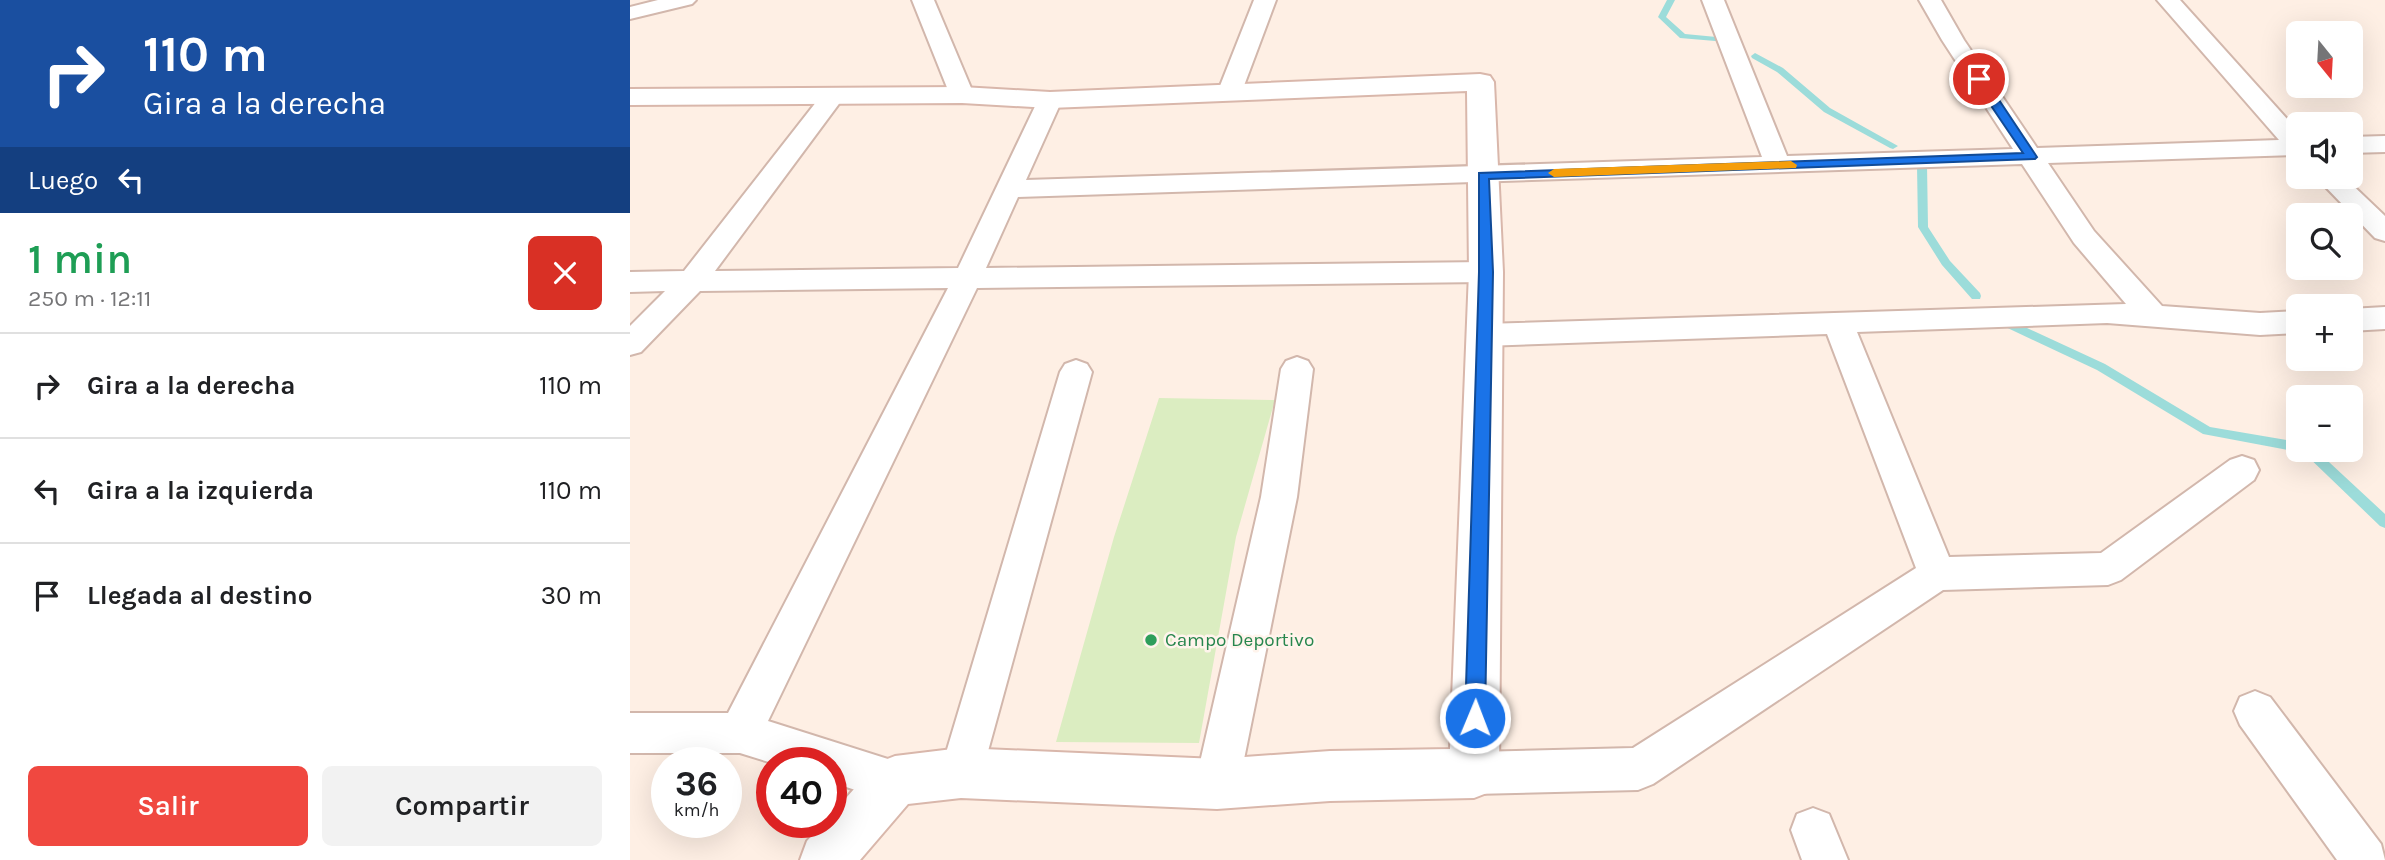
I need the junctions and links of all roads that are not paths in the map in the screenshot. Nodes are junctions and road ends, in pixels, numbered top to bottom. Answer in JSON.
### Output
{"nodes":[{"id":1,"x":685,"y":0,"type":"edge"},
{"id":2,"x":923,"y":0,"type":"edge"},
{"id":3,"x":1265,"y":0,"type":"edge"},
{"id":4,"x":1713,"y":0,"type":"edge"},
{"id":5,"x":1930,"y":0,"type":"edge"},
{"id":6,"x":2168,"y":0,"type":"edge"},
{"id":7,"x":630,"y":13,"type":"edge"},
{"id":8,"x":1230,"y":91,"type":"junction"},
{"id":9,"x":962,"y":95,"type":"junction"},
{"id":10,"x":630,"y":97,"type":"edge"},
{"id":11,"x":832,"y":97,"type":"junction"},
{"id":12,"x":1050,"y":100,"type":"junction"},
{"id":13,"x":2286,"y":133,"type":"edge"},
{"id":14,"x":2385,"y":144,"type":"edge"},
{"id":15,"x":2363,"y":145,"type":"edge"},
{"id":16,"x":2286,"y":147,"type":"edge"},
{"id":17,"x":2031,"y":157,"type":"junction"},
{"id":18,"x":1778,"y":165,"type":"junction"},
{"id":19,"x":1483,"y":176,"type":"junction"},
{"id":20,"x":2341,"y":189,"type":"edge"},
{"id":21,"x":1008,"y":190,"type":"junction"},
{"id":22,"x":2385,"y":232,"type":"edge"},
{"id":23,"x":1486,"y":272,"type":"junction"},
{"id":24,"x":967,"y":279,"type":"junction"},
{"id":25,"x":630,"y":282,"type":"edge"},
{"id":26,"x":692,"y":282,"type":"junction"},
{"id":27,"x":2154,"y":317,"type":"junction"},
{"id":28,"x":2385,"y":318,"type":"edge"},
{"id":29,"x":2363,"y":319,"type":"edge"},
{"id":30,"x":1838,"y":323,"type":"junction"},
{"id":31,"x":2286,"y":323,"type":"edge"},
{"id":32,"x":1484,"y":335,"type":"junction"},
{"id":33,"x":630,"y":344,"type":"edge"},
{"id":34,"x":1297,"y":369,"type":"dead end"},
{"id":35,"x":1076,"y":372,"type":"dead end"},
{"id":36,"x":2242,"y":470,"type":"dead end"},
{"id":37,"x":1937,"y":574,"type":"junction"},
{"id":38,"x":2255,"y":711,"type":"dead end"},
{"id":39,"x":630,"y":733,"type":"edge"},
{"id":40,"x":740,"y":733,"type":"junction"},
{"id":41,"x":961,"y":773,"type":"junction"},
{"id":42,"x":1474,"y":773,"type":"junction"},
{"id":43,"x":895,"y":781,"type":"junction"},
{"id":44,"x":1217,"y":784,"type":"junction"},
{"id":45,"x":826,"y":860,"type":"edge"},
{"id":46,"x":2365,"y":860,"type":"edge"}],
"edges":[{"from":1,"to":7,"type":"street"},
{"from":2,"to":9,"type":"street"},
{"from":3,"to":8,"type":"street"},
{"from":4,"to":18,"type":"street"},
{"from":5,"to":17,"type":"street"},
{"from":6,"to":13,"type":"street"},
{"from":8,"to":12,"type":"street"},
{"from":8,"to":19,"type":"street"},
{"from":9,"to":11,"type":"street"},
{"from":9,"to":12,"type":"street"},
{"from":10,"to":11,"type":"street"},
{"from":11,"to":26,"type":"street"},
{"from":12,"to":21,"type":"street"},
{"from":14,"to":15,"type":"street"},
{"from":16,"to":17,"type":"street"},
{"from":17,"to":18,"type":"street"},
{"from":17,"to":27,"type":"street"},
{"from":18,"to":19,"type":"street"},
{"from":19,"to":21,"type":"street"},
{"from":19,"to":23,"type":"street"},
{"from":20,"to":22,"type":"street"},
{"from":21,"to":24,"type":"street"},
{"from":23,"to":24,"type":"street"},
{"from":23,"to":32,"type":"street"},
{"from":24,"to":26,"type":"street"},
{"from":24,"to":40,"type":"street"},
{"from":25,"to":26,"type":"street"},
{"from":26,"to":33,"type":"street"},
{"from":27,"to":30,"type":"street"},
{"from":27,"to":31,"type":"street"},
{"from":28,"to":29,"type":"street"},
{"from":30,"to":32,"type":"street"},
{"from":30,"to":37,"type":"street"},
{"from":32,"to":42,"type":"street"},
{"from":34,"to":44,"type":"street"},
{"from":35,"to":41,"type":"street"},
{"from":36,"to":37,"type":"street"},
{"from":37,"to":42,"type":"street"},
{"from":38,"to":46,"type":"street"},
{"from":39,"to":40,"type":"street"},
{"from":40,"to":43,"type":"street"},
{"from":41,"to":43,"type":"street"},
{"from":41,"to":44,"type":"street"},
{"from":42,"to":44,"type":"street"},
{"from":43,"to":45,"type":"street"}]}
